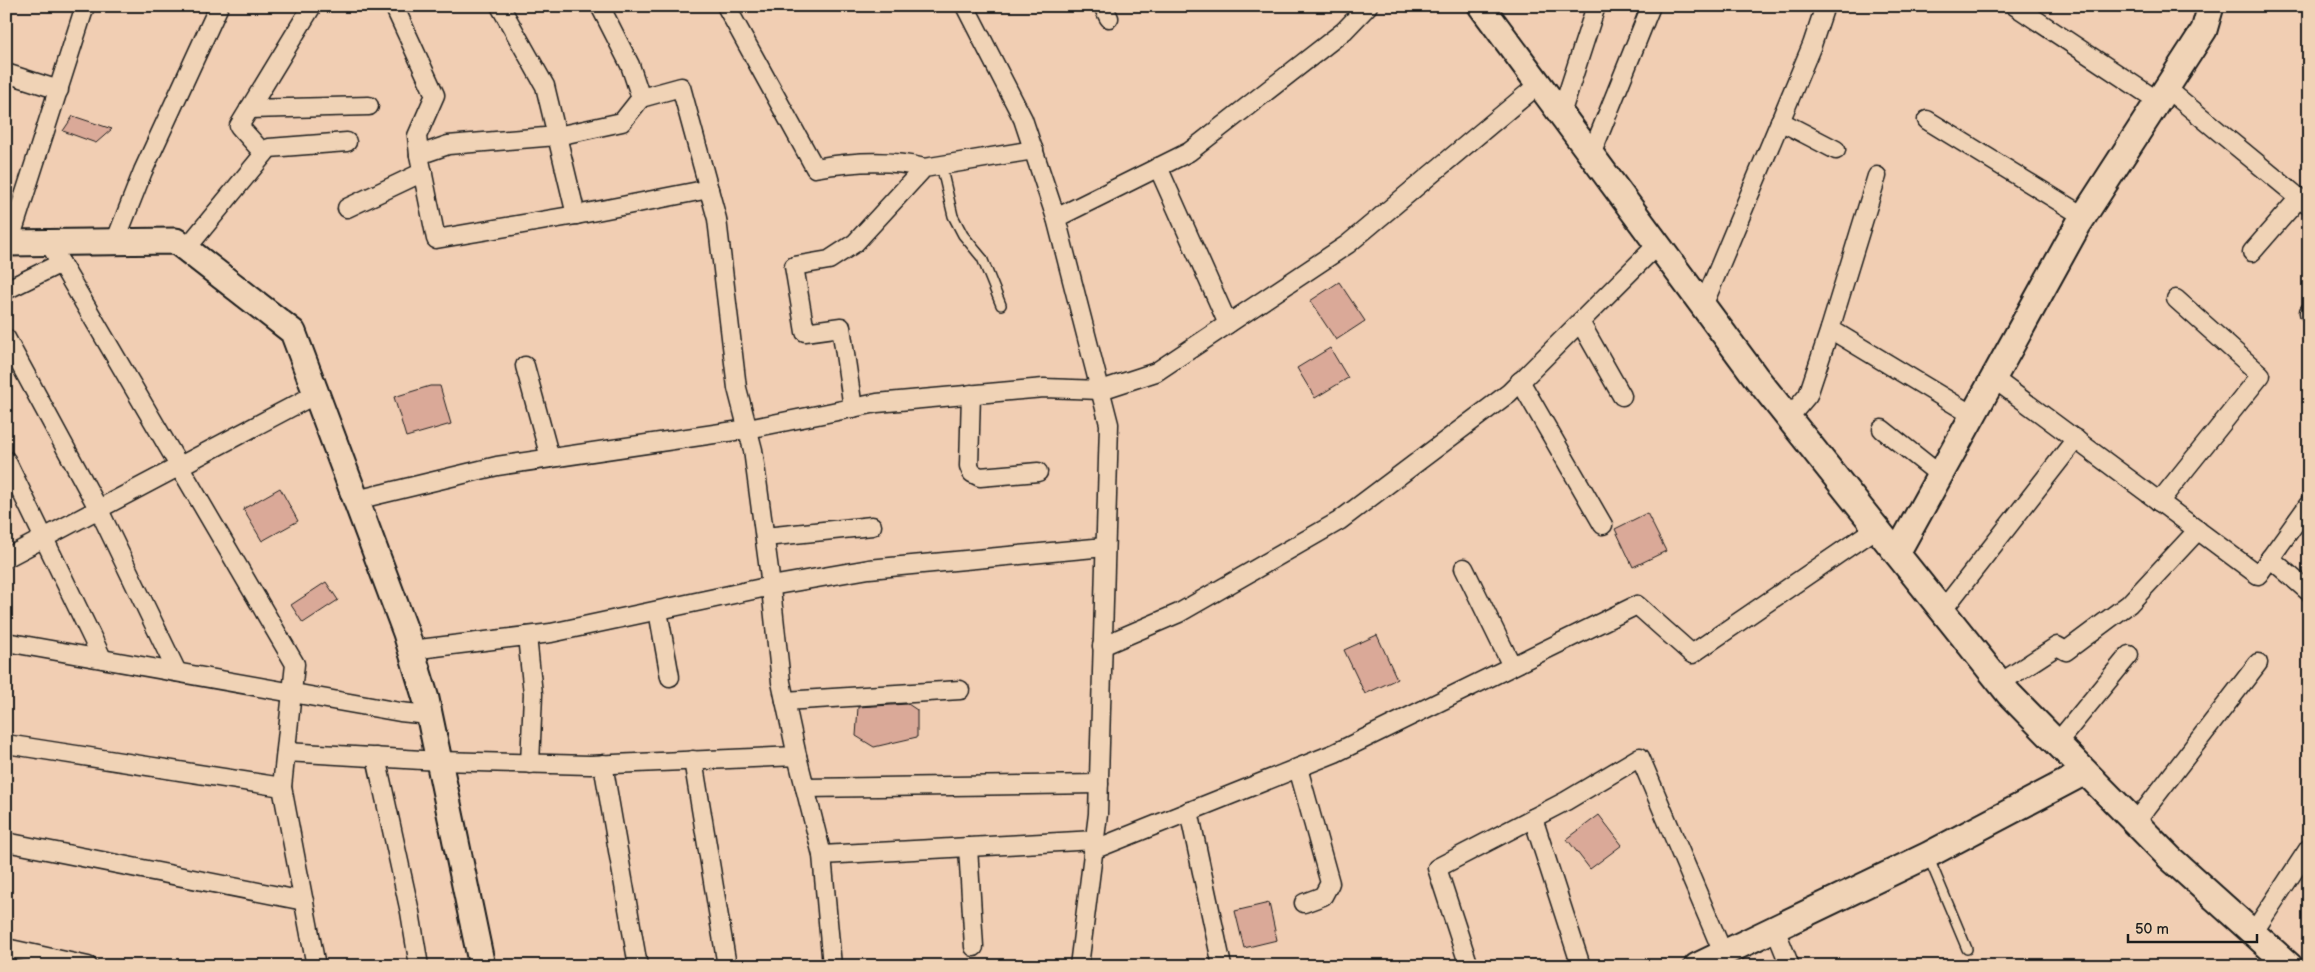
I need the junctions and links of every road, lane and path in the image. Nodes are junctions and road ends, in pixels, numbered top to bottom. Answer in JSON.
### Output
{"nodes":[{"id":1,"x":85,"y":6,"type":"edge"},
{"id":2,"x":219,"y":6,"type":"edge"},
{"id":3,"x":312,"y":6,"type":"edge"},
{"id":4,"x":394,"y":6,"type":"edge"},
{"id":5,"x":500,"y":6,"type":"edge"},
{"id":6,"x":600,"y":6,"type":"edge"},
{"id":7,"x":726,"y":6,"type":"edge"},
{"id":8,"x":965,"y":6,"type":"edge"},
{"id":9,"x":1368,"y":6,"type":"edge"},
{"id":10,"x":1481,"y":6,"type":"edge"},
{"id":11,"x":1596,"y":6,"type":"edge"},
{"id":12,"x":1651,"y":6,"type":"edge"},
{"id":13,"x":1825,"y":6,"type":"edge"},
{"id":14,"x":2015,"y":6,"type":"edge"},
{"id":15,"x":2211,"y":6,"type":"edge"},
{"id":16,"x":6,"y":73,"type":"edge"},
{"id":17,"x":1539,"y":84,"type":"junction"},
{"id":18,"x":59,"y":90,"type":"junction"},
{"id":19,"x":2162,"y":94,"type":"junction"},
{"id":20,"x":641,"y":98,"type":"junction"},
{"id":21,"x":369,"y":106,"type":"dead end"},
{"id":22,"x":249,"y":109,"type":"junction"},
{"id":23,"x":1561,"y":114,"type":"junction"},
{"id":24,"x":1927,"y":120,"type":"dead end"},
{"id":25,"x":1780,"y":121,"type":"junction"},
{"id":26,"x":557,"y":136,"type":"junction"},
{"id":27,"x":347,"y":142,"type":"dead end"},
{"id":28,"x":1034,"y":150,"type":"junction"},
{"id":29,"x":1836,"y":150,"type":"dead end"},
{"id":30,"x":264,"y":154,"type":"junction"},
{"id":31,"x":1591,"y":155,"type":"junction"},
{"id":32,"x":421,"y":163,"type":"junction"},
{"id":33,"x":933,"y":167,"type":"junction"},
{"id":34,"x":1158,"y":167,"type":"junction"},
{"id":35,"x":1877,"y":176,"type":"dead end"},
{"id":36,"x":709,"y":189,"type":"junction"},
{"id":37,"x":2304,"y":202,"type":"edge"},
{"id":38,"x":347,"y":208,"type":"dead end"},
{"id":39,"x":576,"y":215,"type":"junction"},
{"id":40,"x":2083,"y":216,"type":"junction"},
{"id":41,"x":1056,"y":218,"type":"junction"},
{"id":42,"x":115,"y":242,"type":"junction"},
{"id":43,"x":8,"y":243,"type":"edge"},
{"id":44,"x":1658,"y":245,"type":"junction"},
{"id":45,"x":186,"y":249,"type":"junction"},
{"id":46,"x":2252,"y":252,"type":"dead end"},
{"id":47,"x":55,"y":253,"type":"junction"},
{"id":48,"x":6,"y":290,"type":"edge"},
{"id":49,"x":2176,"y":299,"type":"dead end"},
{"id":50,"x":1001,"y":305,"type":"dead end"},
{"id":51,"x":1703,"y":306,"type":"junction"},
{"id":52,"x":1580,"y":322,"type":"junction"},
{"id":53,"x":1228,"y":324,"type":"junction"},
{"id":54,"x":1830,"y":330,"type":"junction"},
{"id":55,"x":6,"y":338,"type":"edge"},
{"id":56,"x":525,"y":366,"type":"dead end"},
{"id":57,"x":1993,"y":378,"type":"junction"},
{"id":58,"x":1520,"y":381,"type":"junction"},
{"id":59,"x":1100,"y":390,"type":"junction"},
{"id":60,"x":316,"y":394,"type":"junction"},
{"id":61,"x":971,"y":394,"type":"junction"},
{"id":62,"x":1622,"y":396,"type":"dead end"},
{"id":63,"x":853,"y":408,"type":"junction"},
{"id":64,"x":1787,"y":416,"type":"junction"},
{"id":65,"x":1974,"y":416,"type":"junction"},
{"id":66,"x":748,"y":429,"type":"junction"},
{"id":67,"x":1882,"y":429,"type":"dead end"},
{"id":68,"x":2076,"y":440,"type":"junction"},
{"id":69,"x":550,"y":458,"type":"junction"},
{"id":70,"x":6,"y":460,"type":"edge"},
{"id":71,"x":180,"y":467,"type":"junction"},
{"id":72,"x":1038,"y":472,"type":"dead end"},
{"id":73,"x":1940,"y":475,"type":"junction"},
{"id":74,"x":356,"y":500,"type":"junction"},
{"id":75,"x":2159,"y":502,"type":"junction"},
{"id":76,"x":2309,"y":504,"type":"edge"},
{"id":77,"x":99,"y":510,"type":"junction"},
{"id":78,"x":1603,"y":525,"type":"dead end"},
{"id":79,"x":872,"y":526,"type":"dead end"},
{"id":80,"x":1876,"y":528,"type":"junction"},
{"id":81,"x":2198,"y":530,"type":"junction"},
{"id":82,"x":765,"y":537,"type":"junction"},
{"id":83,"x":45,"y":538,"type":"junction"},
{"id":84,"x":1105,"y":547,"type":"junction"},
{"id":85,"x":1896,"y":554,"type":"junction"},
{"id":86,"x":6,"y":558,"type":"edge"},
{"id":87,"x":2270,"y":558,"type":"junction"},
{"id":88,"x":1464,"y":568,"type":"dead end"},
{"id":89,"x":771,"y":586,"type":"junction"},
{"id":90,"x":2309,"y":592,"type":"edge"},
{"id":91,"x":658,"y":610,"type":"junction"},
{"id":92,"x":1942,"y":611,"type":"junction"},
{"id":93,"x":527,"y":636,"type":"junction"},
{"id":94,"x":6,"y":642,"type":"edge"},
{"id":95,"x":1102,"y":646,"type":"junction"},
{"id":96,"x":411,"y":650,"type":"junction"},
{"id":97,"x":2129,"y":655,"type":"dead end"},
{"id":98,"x":102,"y":658,"type":"junction"},
{"id":99,"x":2258,"y":663,"type":"dead end"},
{"id":100,"x":1512,"y":666,"type":"junction"},
{"id":101,"x":177,"y":672,"type":"junction"},
{"id":102,"x":670,"y":677,"type":"dead end"},
{"id":103,"x":2000,"y":683,"type":"junction"},
{"id":104,"x":960,"y":690,"type":"dead end"},
{"id":105,"x":293,"y":692,"type":"junction"},
{"id":106,"x":785,"y":701,"type":"junction"},
{"id":107,"x":429,"y":715,"type":"junction"},
{"id":108,"x":2057,"y":743,"type":"junction"},
{"id":109,"x":6,"y":744,"type":"edge"},
{"id":110,"x":286,"y":752,"type":"junction"},
{"id":111,"x":797,"y":756,"type":"junction"},
{"id":112,"x":376,"y":757,"type":"junction"},
{"id":113,"x":693,"y":760,"type":"junction"},
{"id":114,"x":439,"y":761,"type":"junction"},
{"id":115,"x":530,"y":764,"type":"junction"},
{"id":116,"x":603,"y":764,"type":"junction"},
{"id":117,"x":1298,"y":768,"type":"junction"},
{"id":118,"x":2085,"y":772,"type":"junction"},
{"id":119,"x":1099,"y":784,"type":"junction"},
{"id":120,"x":282,"y":787,"type":"junction"},
{"id":121,"x":805,"y":788,"type":"junction"},
{"id":122,"x":1190,"y":811,"type":"junction"},
{"id":123,"x":1533,"y":818,"type":"junction"},
{"id":124,"x":2135,"y":822,"type":"junction"},
{"id":125,"x":6,"y":842,"type":"edge"},
{"id":126,"x":1094,"y":845,"type":"junction"},
{"id":127,"x":968,"y":847,"type":"junction"},
{"id":128,"x":2309,"y":848,"type":"edge"},
{"id":129,"x":822,"y":855,"type":"junction"},
{"id":130,"x":1928,"y":856,"type":"junction"},
{"id":131,"x":304,"y":901,"type":"junction"},
{"id":132,"x":1304,"y":903,"type":"dead end"},
{"id":133,"x":1775,"y":929,"type":"junction"},
{"id":134,"x":2253,"y":932,"type":"junction"},
{"id":135,"x":974,"y":947,"type":"dead end"},
{"id":136,"x":6,"y":948,"type":"edge"},
{"id":137,"x":1967,"y":949,"type":"dead end"},
{"id":138,"x":1723,"y":954,"type":"junction"},
{"id":139,"x":88,"y":966,"type":"edge"},
{"id":140,"x":316,"y":966,"type":"edge"},
{"id":141,"x":419,"y":966,"type":"edge"},
{"id":142,"x":482,"y":966,"type":"edge"},
{"id":143,"x":638,"y":966,"type":"edge"},
{"id":144,"x":727,"y":966,"type":"edge"},
{"id":145,"x":832,"y":966,"type":"edge"},
{"id":146,"x":1079,"y":966,"type":"edge"},
{"id":147,"x":1222,"y":966,"type":"edge"},
{"id":148,"x":1469,"y":966,"type":"edge"},
{"id":149,"x":1581,"y":966,"type":"edge"},
{"id":150,"x":1697,"y":966,"type":"edge"},
{"id":151,"x":1790,"y":966,"type":"edge"},
{"id":152,"x":2290,"y":966,"type":"edge"}],
"edges":[{"from":1,"to":18,"type":"street"},
{"from":2,"to":42,"type":"street"},
{"from":3,"to":22,"type":"street"},
{"from":4,"to":32,"type":"street"},
{"from":5,"to":26,"type":"street"},
{"from":6,"to":20,"type":"street"},
{"from":7,"to":33,"type":"street"},
{"from":8,"to":28,"type":"street"},
{"from":9,"to":34,"type":"street"},
{"from":10,"to":17,"type":"main road"},
{"from":11,"to":23,"type":"street"},
{"from":12,"to":31,"type":"street"},
{"from":13,"to":25,"type":"street"},
{"from":14,"to":19,"type":"street"},
{"from":15,"to":19,"type":"main road"},
{"from":16,"to":18,"type":"street"},
{"from":17,"to":23,"type":"main road"},
{"from":17,"to":53,"type":"street"},
{"from":18,"to":43,"type":"street"},
{"from":19,"to":37,"type":"street"},
{"from":19,"to":40,"type":"main road"},
{"from":20,"to":26,"type":"street"},
{"from":20,"to":36,"type":"street"},
{"from":21,"to":22,"type":"street"},
{"from":22,"to":30,"type":"street"},
{"from":23,"to":31,"type":"main road"},
{"from":24,"to":40,"type":"street"},
{"from":25,"to":29,"type":"street"},
{"from":25,"to":51,"type":"street"},
{"from":26,"to":32,"type":"street"},
{"from":26,"to":39,"type":"street"},
{"from":27,"to":30,"type":"street"},
{"from":28,"to":33,"type":"street"},
{"from":28,"to":41,"type":"street"},
{"from":30,"to":45,"type":"street"},
{"from":31,"to":44,"type":"main road"},
{"from":32,"to":38,"type":"street"},
{"from":32,"to":39,"type":"street"},
{"from":33,"to":50,"type":"lane"},
{"from":33,"to":63,"type":"street"},
{"from":34,"to":41,"type":"street"},
{"from":34,"to":53,"type":"street"},
{"from":35,"to":54,"type":"street"},
{"from":36,"to":39,"type":"street"},
{"from":36,"to":66,"type":"street"},
{"from":37,"to":46,"type":"street"},
{"from":40,"to":57,"type":"main road"},
{"from":41,"to":59,"type":"street"},
{"from":42,"to":45,"type":"main road"},
{"from":42,"to":47,"type":"main road"},
{"from":43,"to":47,"type":"main road"},
{"from":44,"to":51,"type":"main road"},
{"from":44,"to":52,"type":"street"},
{"from":45,"to":60,"type":"main road"},
{"from":47,"to":48,"type":"street"},
{"from":47,"to":71,"type":"street"},
{"from":49,"to":75,"type":"street"},
{"from":51,"to":64,"type":"main road"},
{"from":52,"to":58,"type":"street"},
{"from":52,"to":62,"type":"street"},
{"from":53,"to":59,"type":"street"},
{"from":54,"to":64,"type":"street"},
{"from":54,"to":65,"type":"street"},
{"from":55,"to":77,"type":"street"},
{"from":56,"to":69,"type":"street"},
{"from":57,"to":65,"type":"main road"},
{"from":57,"to":68,"type":"street"},
{"from":58,"to":78,"type":"street"},
{"from":58,"to":95,"type":"street"},
{"from":59,"to":61,"type":"street"},
{"from":59,"to":84,"type":"street"},
{"from":60,"to":71,"type":"street"},
{"from":60,"to":74,"type":"main road"},
{"from":61,"to":63,"type":"street"},
{"from":61,"to":72,"type":"street"},
{"from":63,"to":66,"type":"street"},
{"from":64,"to":80,"type":"main road"},
{"from":65,"to":73,"type":"main road"},
{"from":66,"to":69,"type":"street"},
{"from":66,"to":82,"type":"street"},
{"from":67,"to":73,"type":"street"},
{"from":68,"to":75,"type":"street"},
{"from":68,"to":92,"type":"street"},
{"from":69,"to":74,"type":"street"},
{"from":70,"to":83,"type":"street"},
{"from":71,"to":77,"type":"street"},
{"from":71,"to":105,"type":"street"},
{"from":73,"to":85,"type":"main road"},
{"from":74,"to":96,"type":"main road"},
{"from":75,"to":81,"type":"street"},
{"from":76,"to":87,"type":"street"},
{"from":77,"to":83,"type":"street"},
{"from":77,"to":101,"type":"street"},
{"from":79,"to":82,"type":"street"},
{"from":80,"to":85,"type":"main road"},
{"from":80,"to":100,"type":"street"},
{"from":81,"to":87,"type":"street"},
{"from":81,"to":103,"type":"street"},
{"from":82,"to":89,"type":"street"},
{"from":83,"to":86,"type":"street"},
{"from":83,"to":98,"type":"street"},
{"from":84,"to":89,"type":"street"},
{"from":84,"to":95,"type":"street"},
{"from":85,"to":92,"type":"main road"},
{"from":87,"to":90,"type":"street"},
{"from":88,"to":100,"type":"street"},
{"from":89,"to":91,"type":"street"},
{"from":89,"to":106,"type":"street"},
{"from":91,"to":93,"type":"street"},
{"from":91,"to":102,"type":"street"},
{"from":92,"to":103,"type":"main road"},
{"from":93,"to":96,"type":"street"},
{"from":93,"to":115,"type":"street"},
{"from":94,"to":98,"type":"street"},
{"from":95,"to":119,"type":"street"},
{"from":96,"to":107,"type":"main road"},
{"from":97,"to":108,"type":"street"},
{"from":98,"to":101,"type":"street"},
{"from":99,"to":124,"type":"street"},
{"from":100,"to":117,"type":"street"},
{"from":101,"to":105,"type":"street"},
{"from":103,"to":108,"type":"main road"},
{"from":104,"to":106,"type":"street"},
{"from":105,"to":107,"type":"street"},
{"from":105,"to":110,"type":"street"},
{"from":106,"to":111,"type":"street"},
{"from":107,"to":114,"type":"main road"},
{"from":108,"to":118,"type":"main road"},
{"from":109,"to":120,"type":"street"},
{"from":110,"to":112,"type":"street"},
{"from":110,"to":120,"type":"street"},
{"from":111,"to":113,"type":"street"},
{"from":111,"to":121,"type":"street"},
{"from":112,"to":114,"type":"street"},
{"from":112,"to":141,"type":"street"},
{"from":113,"to":116,"type":"street"},
{"from":113,"to":144,"type":"street"},
{"from":114,"to":115,"type":"street"},
{"from":114,"to":142,"type":"main road"},
{"from":115,"to":116,"type":"street"},
{"from":116,"to":143,"type":"street"},
{"from":117,"to":122,"type":"street"},
{"from":117,"to":132,"type":"street"},
{"from":118,"to":124,"type":"main road"},
{"from":118,"to":130,"type":"main road"},
{"from":119,"to":121,"type":"street"},
{"from":119,"to":126,"type":"street"},
{"from":120,"to":131,"type":"street"},
{"from":121,"to":129,"type":"street"},
{"from":122,"to":126,"type":"street"},
{"from":122,"to":147,"type":"street"},
{"from":123,"to":138,"type":"street"},
{"from":123,"to":148,"type":"street"},
{"from":123,"to":149,"type":"street"},
{"from":124,"to":134,"type":"main road"},
{"from":125,"to":131,"type":"street"},
{"from":126,"to":127,"type":"street"},
{"from":126,"to":146,"type":"street"},
{"from":127,"to":129,"type":"street"},
{"from":127,"to":135,"type":"street"},
{"from":128,"to":134,"type":"street"},
{"from":129,"to":145,"type":"street"},
{"from":130,"to":133,"type":"main road"},
{"from":130,"to":137,"type":"lane"},
{"from":131,"to":140,"type":"street"},
{"from":133,"to":138,"type":"main road"},
{"from":133,"to":151,"type":"street"},
{"from":134,"to":152,"type":"main road"},
{"from":136,"to":139,"type":"street"},
{"from":138,"to":150,"type":"main road"}]}
